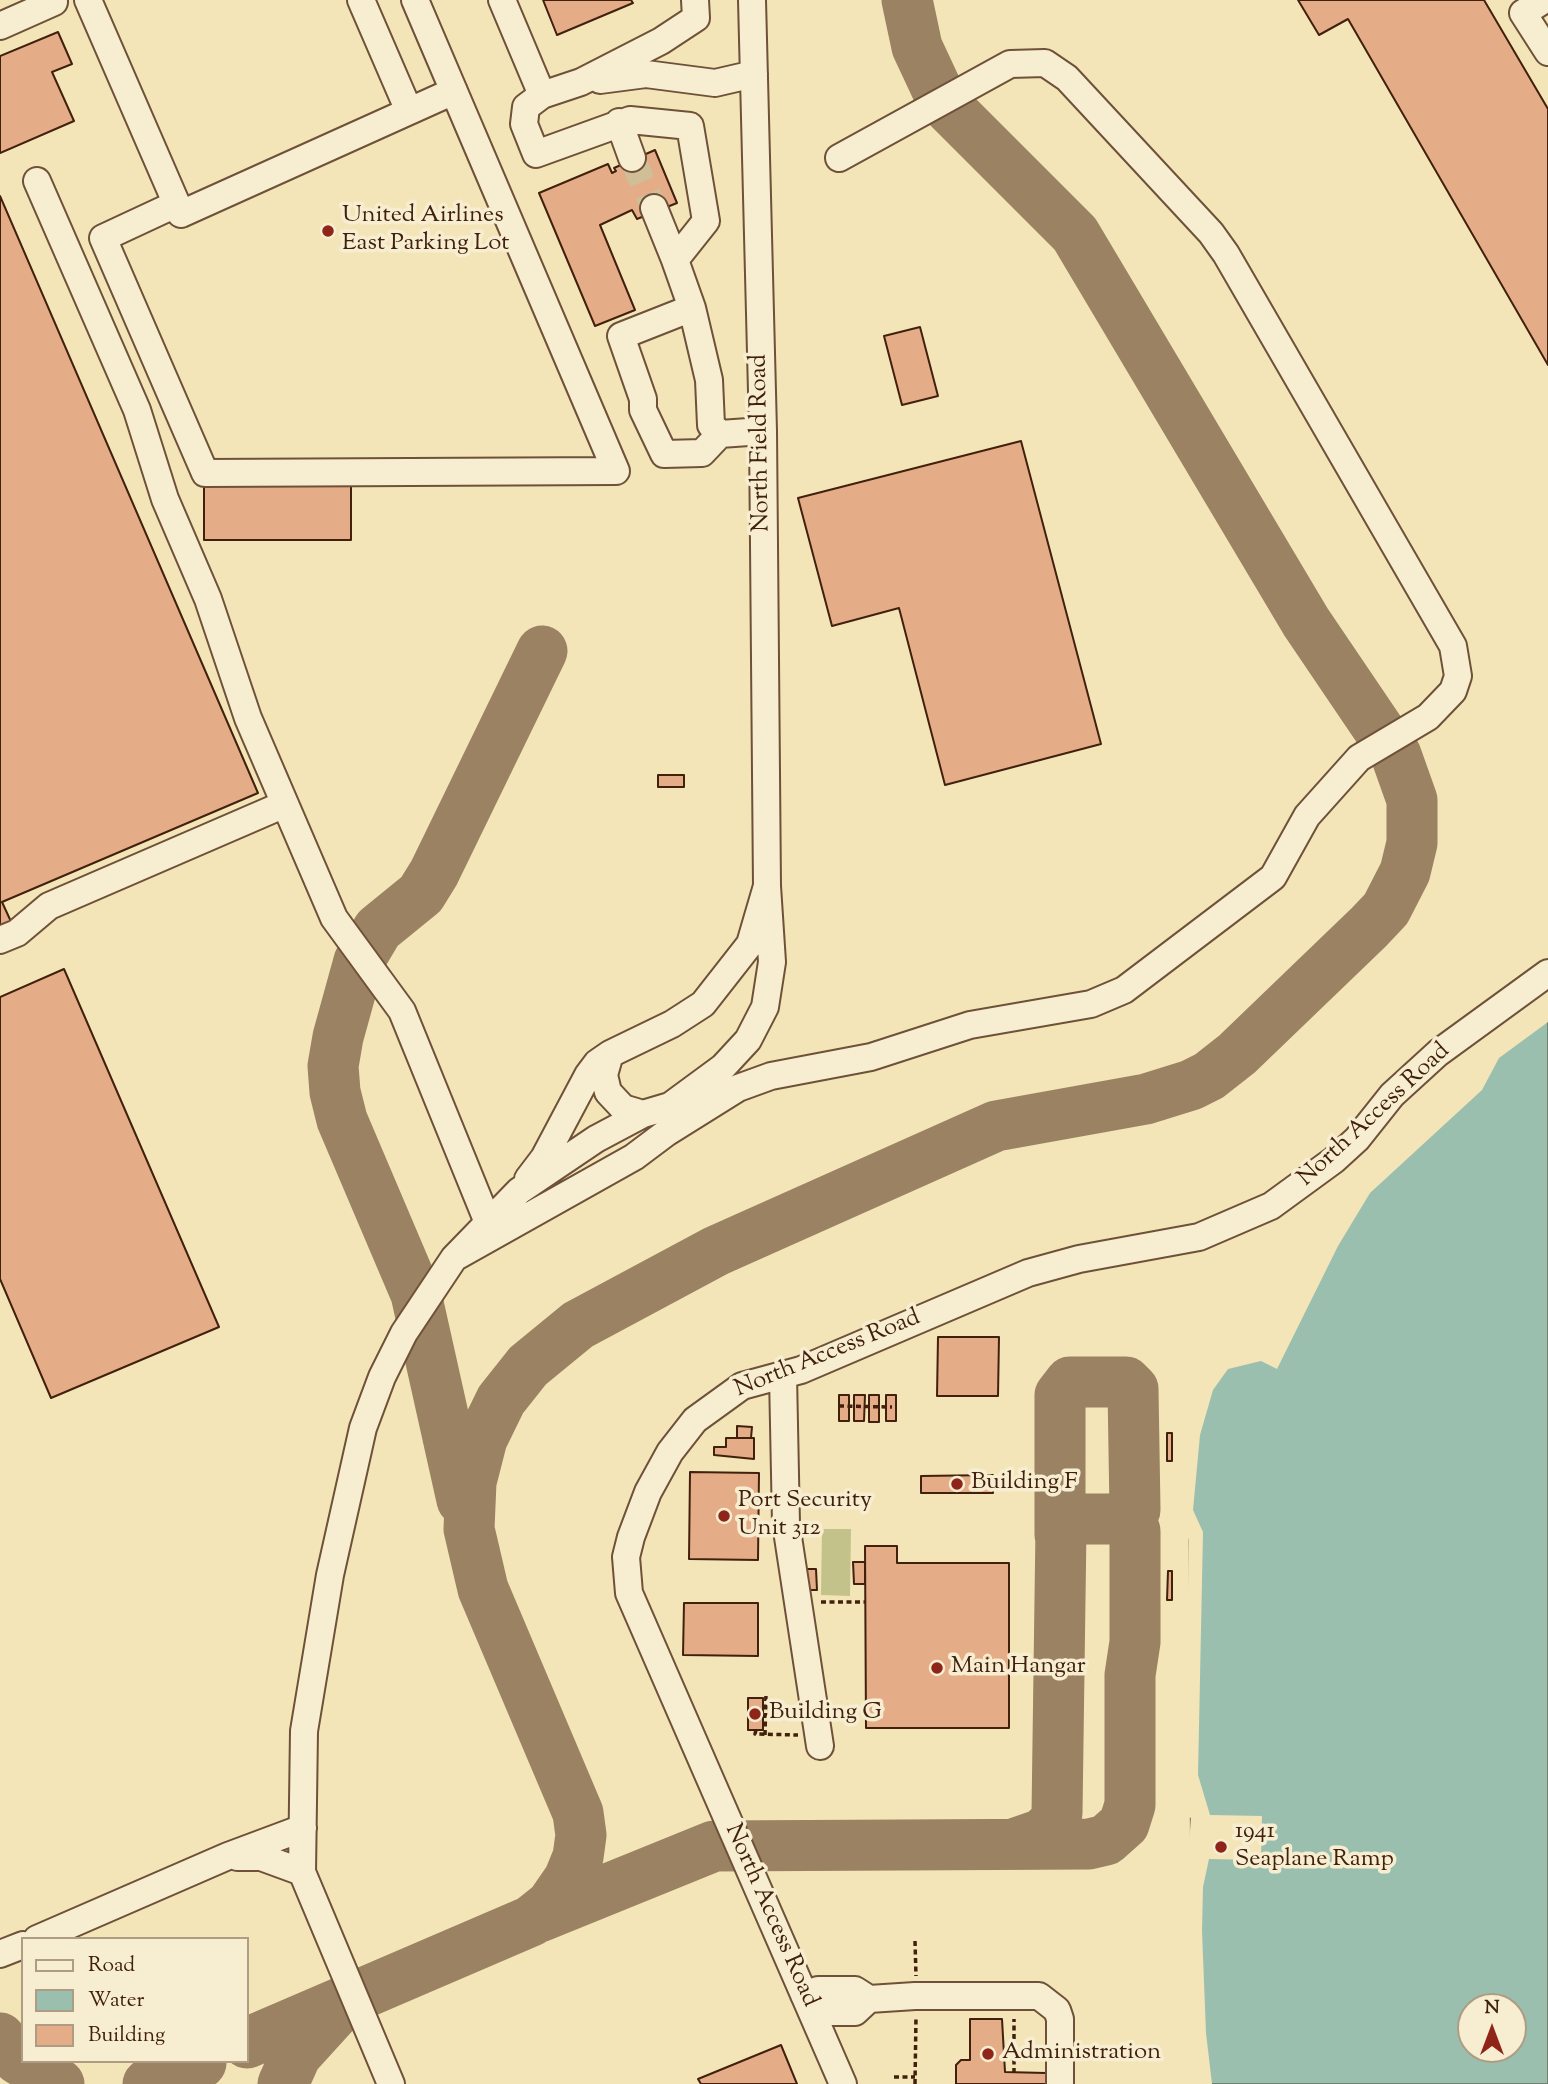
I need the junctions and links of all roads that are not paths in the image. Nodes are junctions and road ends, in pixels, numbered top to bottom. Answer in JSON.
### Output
{"nodes":[{"id":1,"x":88,"y":0,"type":"edge"},
{"id":2,"x":361,"y":0,"type":"edge"},
{"id":3,"x":415,"y":0,"type":"edge"},
{"id":4,"x":502,"y":0,"type":"edge"},
{"id":5,"x":695,"y":0,"type":"edge"},
{"id":6,"x":752,"y":0,"type":"edge"},
{"id":7,"x":1544,"y":0,"type":"edge"},
{"id":8,"x":54,"y":2,"type":"edge"},
{"id":9,"x":0,"y":26,"type":"edge"},
{"id":10,"x":1548,"y":52,"type":"edge"},
{"id":11,"x":754,"y":74,"type":"junction"},
{"id":12,"x":581,"y":82,"type":"junction"},
{"id":13,"x":454,"y":91,"type":"junction"},
{"id":14,"x":542,"y":95,"type":"junction"},
{"id":15,"x":409,"y":111,"type":"junction"},
{"id":16,"x":619,"y":122,"type":"junction"},
{"id":17,"x":632,"y":158,"type":"tunnel mouth"},
{"id":18,"x":839,"y":158,"type":"dead end"},
{"id":19,"x":37,"y":181,"type":"dead end"},
{"id":20,"x":654,"y":208,"type":"tunnel mouth"},
{"id":21,"x":179,"y":209,"type":"junction"},
{"id":22,"x":675,"y":260,"type":"junction"},
{"id":23,"x":692,"y":308,"type":"junction"},
{"id":24,"x":763,"y":431,"type":"junction"},
{"id":25,"x":720,"y":434,"type":"junction"},
{"id":26,"x":285,"y":804,"type":"junction"},
{"id":27,"x":767,"y":886,"type":"junction"},
{"id":28,"x":0,"y":940,"type":"edge"},
{"id":29,"x":1548,"y":973,"type":"edge"},
{"id":30,"x":610,"y":1054,"type":"junction"},
{"id":31,"x":643,"y":1114,"type":"junction"},
{"id":32,"x":519,"y":1191,"type":"junction"},
{"id":33,"x":487,"y":1220,"type":"junction"},
{"id":34,"x":454,"y":1258,"type":"junction"},
{"id":35,"x":783,"y":1375,"type":"junction"},
{"id":36,"x":819,"y":1741,"type":"road end"},
{"id":37,"x":303,"y":1828,"type":"junction"},
{"id":38,"x":228,"y":1856,"type":"junction"},
{"id":39,"x":302,"y":1872,"type":"junction"},
{"id":40,"x":42,"y":1937,"type":"edge"},
{"id":41,"x":21,"y":1946,"type":"edge"},
{"id":42,"x":0,"y":1954,"type":"edge"},
{"id":43,"x":809,"y":2006,"type":"junction"},
{"id":44,"x":391,"y":2084,"type":"edge"},
{"id":45,"x":843,"y":2084,"type":"edge"},
{"id":46,"x":1060,"y":2084,"type":"edge"}],
"edges":[{"from":1,"to":21,"type":"street"},
{"from":2,"to":15,"type":"street"},
{"from":3,"to":13,"type":"street"},
{"from":4,"to":14,"type":"street"},
{"from":5,"to":12,"type":"street"},
{"from":6,"to":11,"type":"street","name":"North Field Road"},
{"from":7,"to":10,"type":"street"},
{"from":8,"to":9,"type":"street"},
{"from":11,"to":12,"type":"street"},
{"from":11,"to":24,"type":"street","name":"North Field Road"},
{"from":12,"to":14,"type":"street"},
{"from":13,"to":15,"type":"street"},
{"from":13,"to":21,"type":"street"},
{"from":14,"to":16,"type":"street"},
{"from":15,"to":21,"type":"street"},
{"from":16,"to":17,"type":"street"},
{"from":16,"to":22,"type":"street"},
{"from":18,"to":34,"type":"street"},
{"from":19,"to":26,"type":"street"},
{"from":20,"to":22,"type":"street"},
{"from":22,"to":23,"type":"street"},
{"from":23,"to":25,"type":"street"},
{"from":23,"to":25,"type":"street"},
{"from":24,"to":25,"type":"street"},
{"from":24,"to":27,"type":"street","name":"North Field Road"},
{"from":26,"to":28,"type":"street"},
{"from":26,"to":33,"type":"street"},
{"from":27,"to":30,"type":"street","name":"North Field Road"},
{"from":27,"to":31,"type":"street","name":"North Field Road"},
{"from":29,"to":35,"type":"street","name":"North Access Road"},
{"from":30,"to":31,"type":"street"},
{"from":30,"to":32,"type":"street"},
{"from":31,"to":32,"type":"street","name":"North Field Road"},
{"from":32,"to":33,"type":"street"},
{"from":33,"to":34,"type":"street"},
{"from":34,"to":37,"type":"street"},
{"from":35,"to":36,"type":"street"},
{"from":35,"to":43,"type":"street","name":"North Access Road"},
{"from":37,"to":38,"type":"street"},
{"from":37,"to":39,"type":"street"},
{"from":38,"to":39,"type":"street"},
{"from":38,"to":40,"type":"street"},
{"from":39,"to":44,"type":"street"},
{"from":41,"to":42,"type":"street"},
{"from":43,"to":45,"type":"street","name":"North Access Road"},
{"from":43,"to":46,"type":"street"}]}
